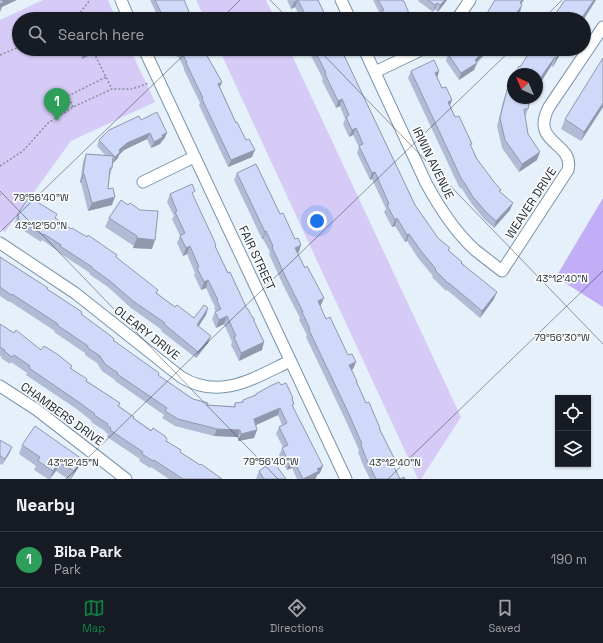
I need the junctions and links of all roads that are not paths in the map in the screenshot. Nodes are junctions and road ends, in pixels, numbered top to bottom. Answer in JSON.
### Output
{"nodes":[{"id":1,"x":121,"y":0,"type":"edge"},
{"id":2,"x":341,"y":0,"type":"edge"},
{"id":3,"x":470,"y":0,"type":"edge"},
{"id":4,"x":127,"y":12,"type":"edge"},
{"id":5,"x":347,"y":12,"type":"edge"},
{"id":6,"x":462,"y":12,"type":"edge"},
{"id":7,"x":603,"y":27,"type":"edge"},
{"id":8,"x":591,"y":45,"type":"edge"},
{"id":9,"x":147,"y":56,"type":"edge"},
{"id":10,"x":367,"y":56,"type":"edge"},
{"id":11,"x":408,"y":56,"type":"edge"},
{"id":12,"x":583,"y":56,"type":"edge"},
{"id":13,"x":375,"y":72,"type":"junction"},
{"id":14,"x":194,"y":157,"type":"junction"},
{"id":15,"x":143,"y":182,"type":"dead end"},
{"id":16,"x":0,"y":243,"type":"edge"},
{"id":17,"x":502,"y":271,"type":"joint"},
{"id":18,"x":290,"y":361,"type":"junction"},
{"id":19,"x":0,"y":386,"type":"edge"},
{"id":20,"x":126,"y":479,"type":"edge"},
{"id":21,"x":346,"y":479,"type":"edge"}],
"edges":[{"from":1,"to":4,"type":"street"},
{"from":2,"to":5,"type":"street"},
{"from":3,"to":6,"type":"street"},
{"from":7,"to":8,"type":"street","name":"WEAVER DRIVE"},
{"from":9,"to":14,"type":"street","name":"FAIR STREET"},
{"from":10,"to":13,"type":"street","name":"IRWIN AVENUE"},
{"from":11,"to":13,"type":"street"},
{"from":12,"to":17,"type":"street","name":"WEAVER DRIVE"},
{"from":13,"to":17,"type":"street","name":"IRWIN AVENUE"},
{"from":14,"to":15,"type":"street"},
{"from":14,"to":18,"type":"street","name":"FAIR STREET"},
{"from":16,"to":18,"type":"street","name":"OLEARY DRIVE"},
{"from":18,"to":21,"type":"street","name":"FAIR STREET"},
{"from":19,"to":20,"type":"street","name":"CHAMBERS DRIVE"}]}
